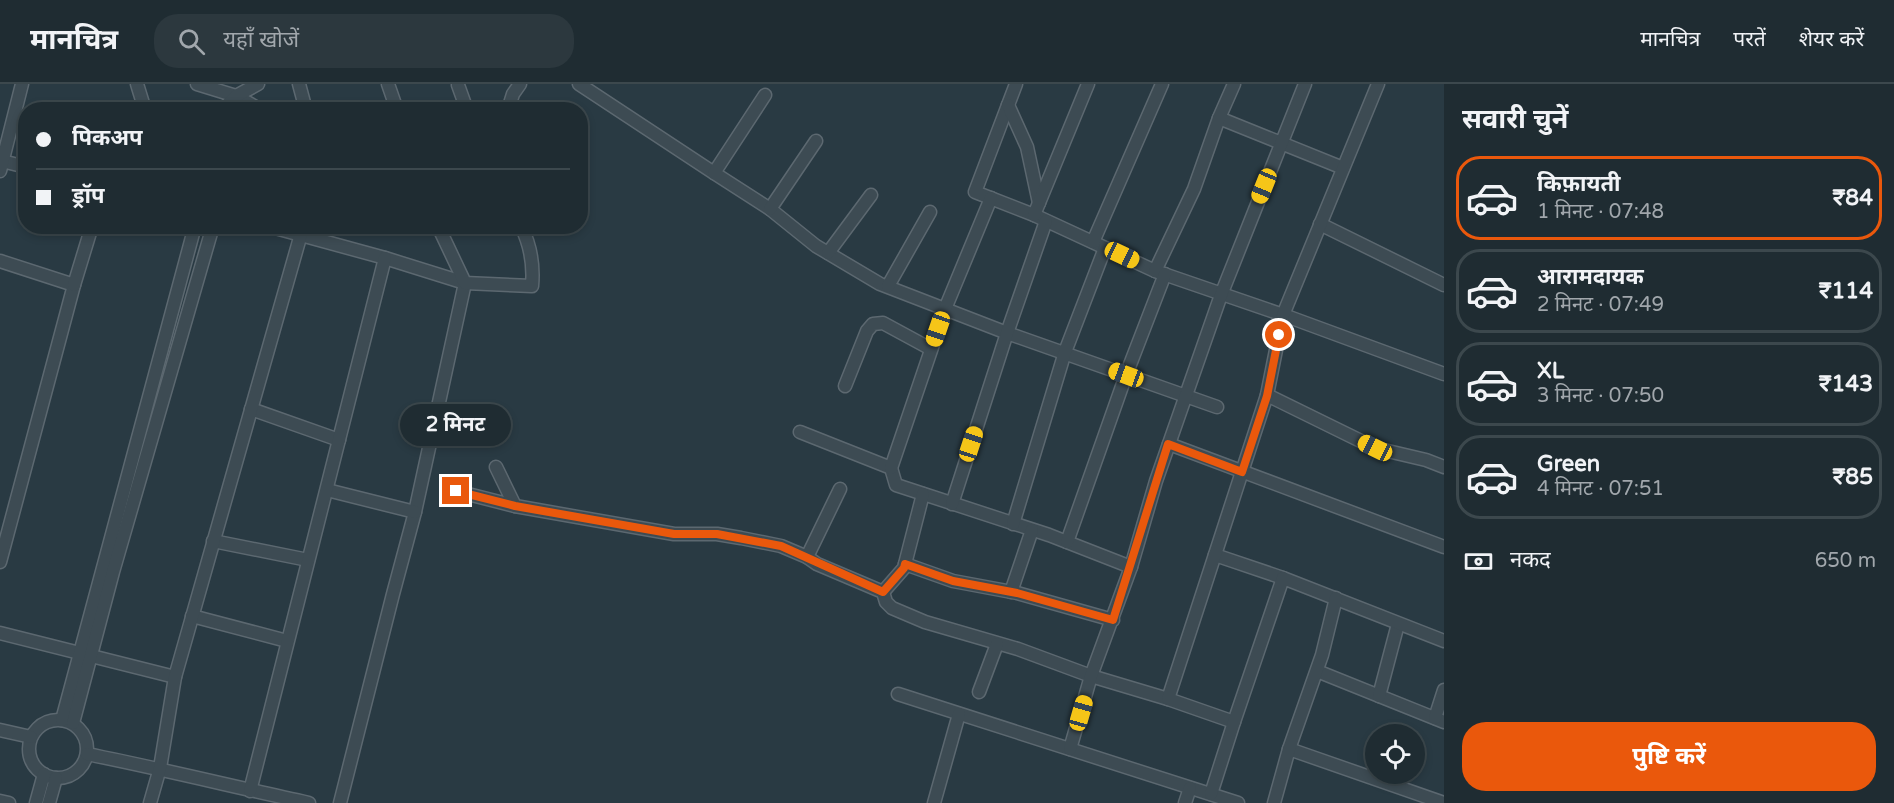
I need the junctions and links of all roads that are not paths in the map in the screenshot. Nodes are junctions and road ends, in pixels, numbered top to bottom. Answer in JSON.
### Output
{"nodes":[{"id":1,"x":22,"y":84,"type":"edge"},
{"id":2,"x":137,"y":84,"type":"edge"},
{"id":3,"x":197,"y":84,"type":"edge"},
{"id":4,"x":258,"y":84,"type":"edge"},
{"id":5,"x":299,"y":84,"type":"edge"},
{"id":6,"x":388,"y":84,"type":"edge"},
{"id":7,"x":520,"y":84,"type":"edge"},
{"id":8,"x":579,"y":84,"type":"edge"},
{"id":9,"x":1016,"y":84,"type":"edge"},
{"id":10,"x":1088,"y":84,"type":"edge"},
{"id":11,"x":1162,"y":84,"type":"edge"},
{"id":12,"x":1234,"y":84,"type":"edge"},
{"id":13,"x":1305,"y":84,"type":"edge"},
{"id":14,"x":1378,"y":84,"type":"edge"},
{"id":15,"x":458,"y":85,"type":"edge"},
{"id":16,"x":765,"y":95,"type":"dead end"},
{"id":17,"x":236,"y":96,"type":"junction"},
{"id":18,"x":143,"y":102,"type":"edge"},
{"id":19,"x":230,"y":102,"type":"edge"},
{"id":20,"x":247,"y":102,"type":"edge"},
{"id":21,"x":304,"y":102,"type":"edge"},
{"id":22,"x":395,"y":102,"type":"edge"},
{"id":23,"x":464,"y":102,"type":"edge"},
{"id":24,"x":510,"y":102,"type":"edge"},
{"id":25,"x":1008,"y":105,"type":"junction"},
{"id":26,"x":1219,"y":118,"type":"junction"},
{"id":27,"x":816,"y":141,"type":"dead end"},
{"id":28,"x":1282,"y":143,"type":"junction"},
{"id":29,"x":1,"y":166,"type":"edge"},
{"id":30,"x":18,"y":166,"type":"edge"},
{"id":31,"x":1343,"y":168,"type":"junction"},
{"id":32,"x":714,"y":173,"type":"junction"},
{"id":33,"x":871,"y":195,"type":"dead end"},
{"id":34,"x":991,"y":198,"type":"junction"},
{"id":35,"x":770,"y":209,"type":"junction"},
{"id":36,"x":1036,"y":209,"type":"junction"},
{"id":37,"x":930,"y":212,"type":"dead end"},
{"id":38,"x":1046,"y":220,"type":"junction"},
{"id":39,"x":1320,"y":224,"type":"junction"},
{"id":40,"x":90,"y":234,"type":"edge"},
{"id":41,"x":193,"y":234,"type":"edge"},
{"id":42,"x":211,"y":234,"type":"edge"},
{"id":43,"x":301,"y":234,"type":"joint"},
{"id":44,"x":444,"y":234,"type":"edge"},
{"id":45,"x":524,"y":234,"type":"edge"},
{"id":46,"x":1093,"y":242,"type":"junction"},
{"id":47,"x":1105,"y":248,"type":"junction"},
{"id":48,"x":828,"y":253,"type":"junction"},
{"id":49,"x":385,"y":258,"type":"junction"},
{"id":50,"x":0,"y":261,"type":"edge"},
{"id":51,"x":1160,"y":272,"type":"junction"},
{"id":52,"x":465,"y":283,"type":"junction"},
{"id":53,"x":74,"y":285,"type":"junction"},
{"id":54,"x":1444,"y":285,"type":"edge"},
{"id":55,"x":888,"y":286,"type":"junction"},
{"id":56,"x":1221,"y":294,"type":"junction"},
{"id":57,"x":945,"y":309,"type":"junction"},
{"id":58,"x":1283,"y":315,"type":"junction"},
{"id":59,"x":1007,"y":333,"type":"junction"},
{"id":60,"x":931,"y":349,"type":"junction"},
{"id":61,"x":1065,"y":352,"type":"junction"},
{"id":62,"x":1444,"y":374,"type":"edge"},
{"id":63,"x":1126,"y":375,"type":"junction"},
{"id":64,"x":845,"y":387,"type":"dead end"},
{"id":65,"x":1185,"y":395,"type":"junction"},
{"id":66,"x":1267,"y":396,"type":"junction"},
{"id":67,"x":1217,"y":407,"type":"dead end"},
{"id":68,"x":251,"y":409,"type":"junction"},
{"id":69,"x":800,"y":432,"type":"dead end"},
{"id":70,"x":339,"y":440,"type":"junction"},
{"id":71,"x":1168,"y":444,"type":"junction"},
{"id":72,"x":496,"y":467,"type":"dead end"},
{"id":73,"x":1444,"y":467,"type":"edge"},
{"id":74,"x":891,"y":468,"type":"junction"},
{"id":75,"x":1242,"y":472,"type":"junction"},
{"id":76,"x":840,"y":489,"type":"dead end"},
{"id":77,"x":327,"y":490,"type":"junction"},
{"id":78,"x":456,"y":491,"type":"dead end"},
{"id":79,"x":923,"y":494,"type":"junction"},
{"id":80,"x":952,"y":504,"type":"junction"},
{"id":81,"x":515,"y":506,"type":"junction"},
{"id":82,"x":415,"y":512,"type":"junction"},
{"id":83,"x":1013,"y":524,"type":"junction"},
{"id":84,"x":1032,"y":530,"type":"junction"},
{"id":85,"x":213,"y":541,"type":"junction"},
{"id":86,"x":1066,"y":542,"type":"junction"},
{"id":87,"x":1444,"y":547,"type":"edge"},
{"id":88,"x":1215,"y":555,"type":"junction"},
{"id":89,"x":807,"y":557,"type":"junction"},
{"id":90,"x":308,"y":560,"type":"junction"},
{"id":91,"x":0,"y":562,"type":"edge"},
{"id":92,"x":905,"y":564,"type":"junction"},
{"id":93,"x":1131,"y":567,"type":"junction"},
{"id":94,"x":1284,"y":578,"type":"junction"},
{"id":95,"x":883,"y":592,"type":"junction"},
{"id":96,"x":1011,"y":592,"type":"junction"},
{"id":97,"x":1336,"y":598,"type":"junction"},
{"id":98,"x":192,"y":616,"type":"junction"},
{"id":99,"x":1113,"y":620,"type":"junction"},
{"id":100,"x":1398,"y":624,"type":"junction"},
{"id":101,"x":0,"y":633,"type":"edge"},
{"id":102,"x":286,"y":641,"type":"junction"},
{"id":103,"x":1444,"y":641,"type":"edge"},
{"id":104,"x":997,"y":644,"type":"junction"},
{"id":105,"x":85,"y":654,"type":"junction"},
{"id":106,"x":1317,"y":671,"type":"junction"},
{"id":107,"x":1091,"y":676,"type":"junction"},
{"id":108,"x":175,"y":677,"type":"junction"},
{"id":109,"x":1444,"y":690,"type":"edge"},
{"id":110,"x":979,"y":692,"type":"dead end"},
{"id":111,"x":898,"y":694,"type":"dead end"},
{"id":112,"x":1379,"y":696,"type":"junction"},
{"id":113,"x":1168,"y":699,"type":"junction"},
{"id":114,"x":959,"y":714,"type":"junction"},
{"id":115,"x":1439,"y":720,"type":"edge"},
{"id":116,"x":67,"y":721,"type":"junction"},
{"id":117,"x":1234,"y":723,"type":"junction"},
{"id":118,"x":0,"y":730,"type":"edge"},
{"id":119,"x":31,"y":737,"type":"junction"},
{"id":120,"x":1070,"y":749,"type":"junction"},
{"id":121,"x":1290,"y":749,"type":"junction"},
{"id":122,"x":87,"y":754,"type":"junction"},
{"id":123,"x":160,"y":768,"type":"junction"},
{"id":124,"x":50,"y":776,"type":"junction"},
{"id":125,"x":1190,"y":788,"type":"junction"},
{"id":126,"x":249,"y":790,"type":"junction"},
{"id":127,"x":1211,"y":794,"type":"junction"},
{"id":128,"x":0,"y":801,"type":"edge"},
{"id":129,"x":9,"y":803,"type":"edge"},
{"id":130,"x":36,"y":803,"type":"edge"},
{"id":131,"x":49,"y":803,"type":"edge"},
{"id":132,"x":150,"y":803,"type":"edge"},
{"id":133,"x":309,"y":803,"type":"edge"},
{"id":134,"x":340,"y":803,"type":"edge"},
{"id":135,"x":934,"y":803,"type":"edge"},
{"id":136,"x":1185,"y":803,"type":"edge"},
{"id":137,"x":1238,"y":803,"type":"edge"},
{"id":138,"x":1274,"y":803,"type":"edge"},
{"id":139,"x":1444,"y":803,"type":"edge"}],
"edges":[{"from":1,"to":29,"type":"street"},
{"from":2,"to":18,"type":"street"},
{"from":3,"to":17,"type":"street"},
{"from":4,"to":17,"type":"street"},
{"from":5,"to":21,"type":"street"},
{"from":6,"to":22,"type":"street"},
{"from":7,"to":24,"type":"street"},
{"from":8,"to":32,"type":"street"},
{"from":9,"to":25,"type":"street"},
{"from":10,"to":36,"type":"street"},
{"from":11,"to":46,"type":"street"},
{"from":12,"to":26,"type":"street"},
{"from":13,"to":28,"type":"street"},
{"from":14,"to":31,"type":"street"},
{"from":15,"to":23,"type":"street"},
{"from":16,"to":32,"type":"street"},
{"from":17,"to":19,"type":"street"},
{"from":17,"to":20,"type":"street"},
{"from":25,"to":34,"type":"street"},
{"from":25,"to":36,"type":"street"},
{"from":26,"to":28,"type":"street"},
{"from":26,"to":51,"type":"street"},
{"from":27,"to":35,"type":"street"},
{"from":28,"to":31,"type":"street"},
{"from":28,"to":56,"type":"street"},
{"from":29,"to":30,"type":"street"},
{"from":31,"to":39,"type":"street"},
{"from":32,"to":35,"type":"street"},
{"from":33,"to":48,"type":"street"},
{"from":34,"to":36,"type":"street"},
{"from":34,"to":57,"type":"street"},
{"from":35,"to":48,"type":"street"},
{"from":36,"to":38,"type":"street"},
{"from":37,"to":55,"type":"street"},
{"from":38,"to":46,"type":"street"},
{"from":38,"to":59,"type":"street"},
{"from":39,"to":54,"type":"street"},
{"from":39,"to":58,"type":"street"},
{"from":40,"to":53,"type":"street"},
{"from":41,"to":105,"type":"street"},
{"from":42,"to":105,"type":"street"},
{"from":43,"to":49,"type":"street"},
{"from":43,"to":68,"type":"street"},
{"from":44,"to":52,"type":"street"},
{"from":45,"to":52,"type":"street"},
{"from":46,"to":47,"type":"street"},
{"from":47,"to":51,"type":"street"},
{"from":47,"to":61,"type":"street"},
{"from":48,"to":55,"type":"street"},
{"from":49,"to":52,"type":"street"},
{"from":49,"to":70,"type":"street"},
{"from":50,"to":53,"type":"street"},
{"from":51,"to":56,"type":"street"},
{"from":51,"to":63,"type":"street"},
{"from":52,"to":82,"type":"street"},
{"from":53,"to":91,"type":"street"},
{"from":55,"to":57,"type":"street"},
{"from":56,"to":58,"type":"street"},
{"from":56,"to":65,"type":"street"},
{"from":57,"to":59,"type":"street"},
{"from":57,"to":60,"type":"street"},
{"from":58,"to":62,"type":"street"},
{"from":58,"to":66,"type":"street"},
{"from":59,"to":61,"type":"street"},
{"from":59,"to":80,"type":"street"},
{"from":60,"to":64,"type":"street"},
{"from":60,"to":74,"type":"street"},
{"from":61,"to":63,"type":"street"},
{"from":61,"to":83,"type":"street"},
{"from":63,"to":65,"type":"street"},
{"from":63,"to":86,"type":"street"},
{"from":65,"to":67,"type":"street"},
{"from":65,"to":71,"type":"street"},
{"from":66,"to":73,"type":"street"},
{"from":66,"to":75,"type":"street"},
{"from":68,"to":70,"type":"street"},
{"from":68,"to":85,"type":"street"},
{"from":69,"to":74,"type":"street"},
{"from":70,"to":77,"type":"street"},
{"from":71,"to":75,"type":"street"},
{"from":71,"to":93,"type":"street"},
{"from":72,"to":81,"type":"street"},
{"from":74,"to":79,"type":"street"},
{"from":75,"to":87,"type":"street"},
{"from":75,"to":88,"type":"street"},
{"from":76,"to":89,"type":"street"},
{"from":77,"to":82,"type":"street"},
{"from":77,"to":90,"type":"street"},
{"from":78,"to":81,"type":"street"},
{"from":79,"to":80,"type":"street"},
{"from":79,"to":92,"type":"street"},
{"from":80,"to":83,"type":"street"},
{"from":81,"to":89,"type":"street"},
{"from":82,"to":134,"type":"street"},
{"from":83,"to":84,"type":"street"},
{"from":84,"to":86,"type":"street"},
{"from":84,"to":96,"type":"street"},
{"from":85,"to":90,"type":"street"},
{"from":85,"to":98,"type":"street"},
{"from":86,"to":93,"type":"street"},
{"from":88,"to":94,"type":"street"},
{"from":88,"to":113,"type":"street"},
{"from":89,"to":95,"type":"street"},
{"from":90,"to":102,"type":"street"},
{"from":92,"to":95,"type":"street"},
{"from":92,"to":96,"type":"street"},
{"from":93,"to":99,"type":"street"},
{"from":94,"to":97,"type":"street"},
{"from":94,"to":117,"type":"street"},
{"from":95,"to":104,"type":"street"},
{"from":96,"to":99,"type":"street"},
{"from":97,"to":100,"type":"street"},
{"from":97,"to":106,"type":"street"},
{"from":98,"to":102,"type":"street"},
{"from":98,"to":108,"type":"street"},
{"from":99,"to":107,"type":"street"},
{"from":100,"to":103,"type":"street"},
{"from":100,"to":112,"type":"street"},
{"from":101,"to":105,"type":"street"},
{"from":102,"to":126,"type":"street"},
{"from":104,"to":107,"type":"street"},
{"from":104,"to":110,"type":"street"},
{"from":105,"to":108,"type":"street"},
{"from":105,"to":116,"type":"street"},
{"from":106,"to":112,"type":"street"},
{"from":106,"to":121,"type":"street"},
{"from":107,"to":113,"type":"street"},
{"from":107,"to":120,"type":"street"},
{"from":108,"to":123,"type":"street"},
{"from":109,"to":115,"type":"street"},
{"from":111,"to":114,"type":"street"},
{"from":112,"to":115,"type":"street"},
{"from":113,"to":117,"type":"street"},
{"from":114,"to":120,"type":"street"},
{"from":114,"to":135,"type":"street"},
{"from":116,"to":119,"type":"street"},
{"from":116,"to":122,"type":"street"},
{"from":117,"to":127,"type":"street"},
{"from":118,"to":119,"type":"street"},
{"from":119,"to":124,"type":"street"},
{"from":120,"to":125,"type":"street"},
{"from":121,"to":138,"type":"street"},
{"from":121,"to":139,"type":"street"},
{"from":122,"to":123,"type":"street"},
{"from":122,"to":124,"type":"street"},
{"from":123,"to":126,"type":"street"},
{"from":123,"to":132,"type":"street"},
{"from":124,"to":130,"type":"street"},
{"from":124,"to":131,"type":"street"},
{"from":125,"to":127,"type":"street"},
{"from":125,"to":136,"type":"street"},
{"from":126,"to":133,"type":"street"},
{"from":127,"to":137,"type":"street"},
{"from":128,"to":129,"type":"street"}]}
